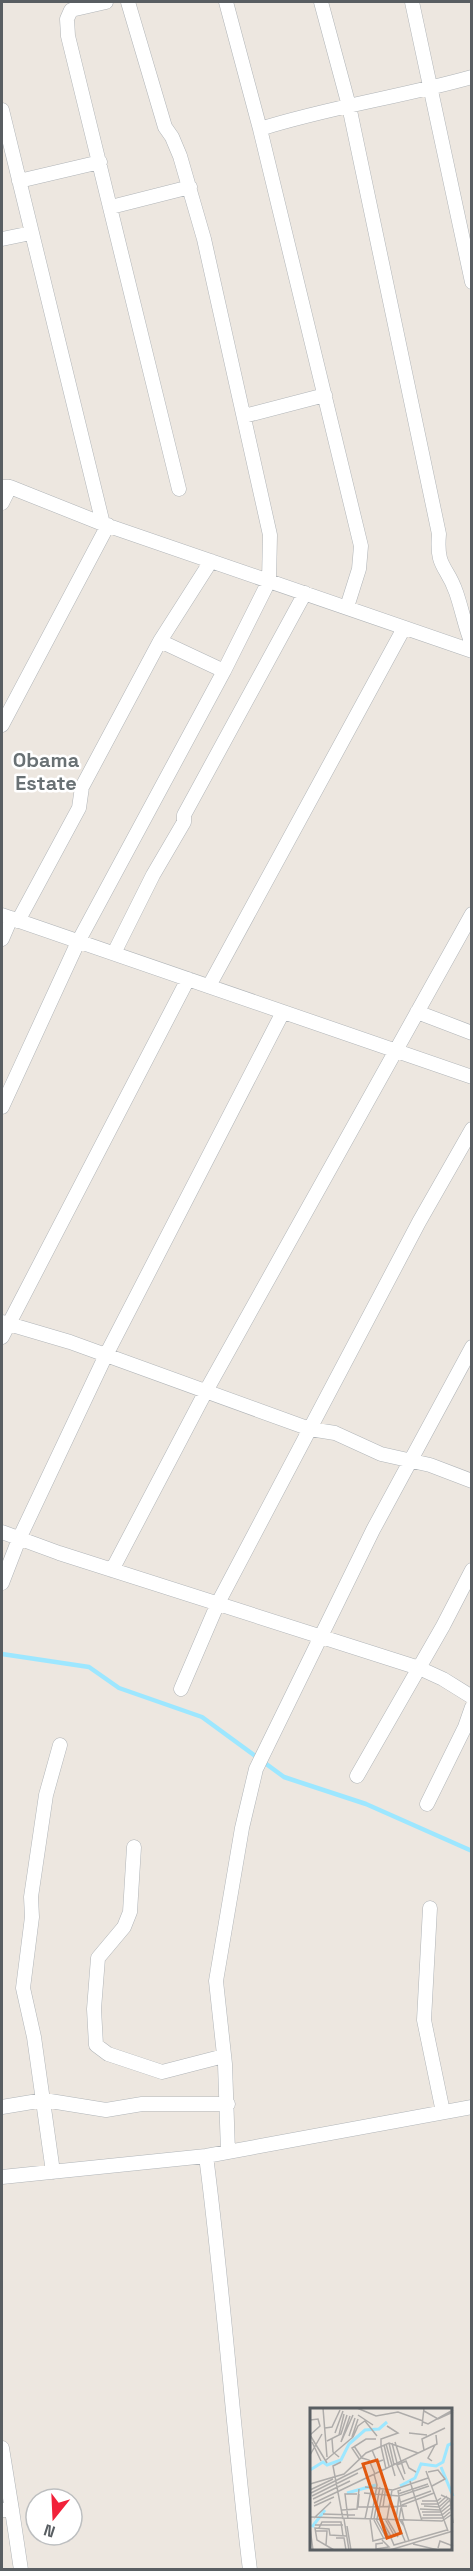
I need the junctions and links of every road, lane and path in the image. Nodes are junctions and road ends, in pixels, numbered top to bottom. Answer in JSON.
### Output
{"nodes":[{"id":1,"x":106,"y":2,"type":"edge"},
{"id":2,"x":128,"y":2,"type":"edge"},
{"id":3,"x":226,"y":2,"type":"edge"},
{"id":4,"x":321,"y":2,"type":"edge"},
{"id":5,"x":412,"y":2,"type":"edge"},
{"id":6,"x":471,"y":77,"type":"edge"},
{"id":7,"x":430,"y":88,"type":"junction"},
{"id":8,"x":349,"y":106,"type":"junction"},
{"id":9,"x":2,"y":110,"type":"edge"},
{"id":10,"x":260,"y":129,"type":"junction"},
{"id":11,"x":100,"y":162,"type":"junction"},
{"id":12,"x":19,"y":181,"type":"junction"},
{"id":13,"x":190,"y":187,"type":"junction"},
{"id":14,"x":111,"y":207,"type":"junction"},
{"id":15,"x":31,"y":233,"type":"junction"},
{"id":16,"x":2,"y":239,"type":"edge"},
{"id":17,"x":471,"y":282,"type":"edge"},
{"id":18,"x":326,"y":395,"type":"junction"},
{"id":19,"x":244,"y":416,"type":"junction"},
{"id":20,"x":6,"y":487,"type":"edge"},
{"id":21,"x":179,"y":489,"type":"dead end"},
{"id":22,"x":2,"y":503,"type":"edge"},
{"id":23,"x":106,"y":524,"type":"junction"},
{"id":24,"x":211,"y":561,"type":"junction"},
{"id":25,"x":269,"y":581,"type":"junction"},
{"id":26,"x":305,"y":593,"type":"junction"},
{"id":27,"x":347,"y":607,"type":"junction"},
{"id":28,"x":404,"y":628,"type":"junction"},
{"id":29,"x":160,"y":641,"type":"junction"},
{"id":30,"x":471,"y":644,"type":"edge"},
{"id":31,"x":471,"y":651,"type":"edge"},
{"id":32,"x":224,"y":671,"type":"junction"},
{"id":33,"x":2,"y":724,"type":"edge"},
{"id":34,"x":471,"y":914,"type":"edge"},
{"id":35,"x":10,"y":918,"type":"edge"},
{"id":36,"x":2,"y":939,"type":"edge"},
{"id":37,"x":78,"y":942,"type":"junction"},
{"id":38,"x":114,"y":953,"type":"junction"},
{"id":39,"x":188,"y":979,"type":"junction"},
{"id":40,"x":209,"y":986,"type":"junction"},
{"id":41,"x":283,"y":1012,"type":"junction"},
{"id":42,"x":417,"y":1012,"type":"junction"},
{"id":43,"x":471,"y":1033,"type":"edge"},
{"id":44,"x":394,"y":1050,"type":"junction"},
{"id":45,"x":471,"y":1077,"type":"edge"},
{"id":46,"x":2,"y":1107,"type":"edge"},
{"id":47,"x":471,"y":1129,"type":"edge"},
{"id":48,"x":5,"y":1323,"type":"edge"},
{"id":49,"x":2,"y":1337,"type":"edge"},
{"id":50,"x":471,"y":1347,"type":"edge"},
{"id":51,"x":105,"y":1357,"type":"junction"},
{"id":52,"x":206,"y":1390,"type":"junction"},
{"id":53,"x":310,"y":1429,"type":"junction"},
{"id":54,"x":409,"y":1461,"type":"junction"},
{"id":55,"x":471,"y":1480,"type":"edge"},
{"id":56,"x":2,"y":1532,"type":"edge"},
{"id":57,"x":19,"y":1539,"type":"junction"},
{"id":58,"x":112,"y":1570,"type":"junction"},
{"id":59,"x":471,"y":1570,"type":"edge"},
{"id":60,"x":2,"y":1583,"type":"edge"},
{"id":61,"x":218,"y":1603,"type":"junction"},
{"id":62,"x":320,"y":1635,"type":"junction"},
{"id":63,"x":419,"y":1668,"type":"junction"},
{"id":64,"x":181,"y":1689,"type":"dead end"},
{"id":65,"x":471,"y":1697,"type":"edge"},
{"id":66,"x":471,"y":1707,"type":"edge"},
{"id":67,"x":60,"y":1745,"type":"dead end"},
{"id":68,"x":357,"y":1776,"type":"dead end"},
{"id":69,"x":427,"y":1804,"type":"dead end"},
{"id":70,"x":134,"y":1847,"type":"dead end"},
{"id":71,"x":430,"y":1908,"type":"dead end"},
{"id":72,"x":224,"y":2056,"type":"junction"},
{"id":73,"x":44,"y":2100,"type":"junction"},
{"id":74,"x":228,"y":2104,"type":"junction"},
{"id":75,"x":2,"y":2107,"type":"edge"},
{"id":76,"x":471,"y":2107,"type":"edge"},
{"id":77,"x":444,"y":2112,"type":"junction"},
{"id":78,"x":228,"y":2152,"type":"junction"},
{"id":79,"x":206,"y":2156,"type":"junction"},
{"id":80,"x":53,"y":2172,"type":"junction"},
{"id":81,"x":2,"y":2177,"type":"edge"},
{"id":82,"x":2,"y":2448,"type":"edge"},
{"id":83,"x":7,"y":2510,"type":"edge"},
{"id":84,"x":21,"y":2570,"type":"edge"},
{"id":85,"x":250,"y":2570,"type":"edge"}],
"edges":[{"from":1,"to":11,"type":"street"},
{"from":2,"to":13,"type":"street"},
{"from":3,"to":10,"type":"street"},
{"from":4,"to":8,"type":"street"},
{"from":5,"to":7,"type":"street"},
{"from":6,"to":7,"type":"street"},
{"from":7,"to":8,"type":"street"},
{"from":7,"to":17,"type":"street"},
{"from":8,"to":10,"type":"street"},
{"from":8,"to":30,"type":"street"},
{"from":9,"to":12,"type":"street"},
{"from":10,"to":18,"type":"street"},
{"from":11,"to":12,"type":"street"},
{"from":11,"to":14,"type":"street"},
{"from":12,"to":15,"type":"street"},
{"from":13,"to":14,"type":"street"},
{"from":13,"to":19,"type":"street"},
{"from":14,"to":21,"type":"street"},
{"from":15,"to":16,"type":"street"},
{"from":15,"to":23,"type":"street"},
{"from":18,"to":19,"type":"street"},
{"from":18,"to":27,"type":"street"},
{"from":19,"to":25,"type":"street"},
{"from":20,"to":22,"type":"street"},
{"from":20,"to":23,"type":"street"},
{"from":23,"to":24,"type":"street"},
{"from":23,"to":33,"type":"street"},
{"from":24,"to":25,"type":"street"},
{"from":24,"to":29,"type":"street"},
{"from":25,"to":26,"type":"street"},
{"from":25,"to":32,"type":"street"},
{"from":26,"to":27,"type":"street"},
{"from":26,"to":38,"type":"street"},
{"from":27,"to":28,"type":"street"},
{"from":28,"to":31,"type":"street"},
{"from":28,"to":40,"type":"street"},
{"from":29,"to":32,"type":"street"},
{"from":29,"to":35,"type":"street"},
{"from":32,"to":37,"type":"street"},
{"from":34,"to":42,"type":"street"},
{"from":35,"to":36,"type":"street"},
{"from":35,"to":37,"type":"street"},
{"from":37,"to":38,"type":"street"},
{"from":37,"to":46,"type":"street"},
{"from":38,"to":39,"type":"street"},
{"from":39,"to":40,"type":"street"},
{"from":39,"to":48,"type":"street"},
{"from":40,"to":41,"type":"street"},
{"from":41,"to":44,"type":"street"},
{"from":41,"to":51,"type":"street"},
{"from":42,"to":43,"type":"street"},
{"from":42,"to":44,"type":"street"},
{"from":44,"to":45,"type":"street"},
{"from":44,"to":52,"type":"street"},
{"from":47,"to":53,"type":"street"},
{"from":48,"to":49,"type":"street"},
{"from":48,"to":51,"type":"street"},
{"from":50,"to":54,"type":"street"},
{"from":51,"to":52,"type":"street"},
{"from":51,"to":57,"type":"street"},
{"from":52,"to":53,"type":"street"},
{"from":52,"to":58,"type":"street"},
{"from":53,"to":54,"type":"street"},
{"from":53,"to":61,"type":"street"},
{"from":54,"to":55,"type":"street"},
{"from":54,"to":62,"type":"street"},
{"from":56,"to":57,"type":"street"},
{"from":57,"to":58,"type":"street"},
{"from":57,"to":60,"type":"street"},
{"from":58,"to":61,"type":"street"},
{"from":59,"to":63,"type":"street"},
{"from":61,"to":62,"type":"street"},
{"from":61,"to":64,"type":"street"},
{"from":62,"to":63,"type":"street"},
{"from":62,"to":72,"type":"street"},
{"from":63,"to":65,"type":"street"},
{"from":63,"to":68,"type":"street"},
{"from":66,"to":69,"type":"street"},
{"from":67,"to":73,"type":"street"},
{"from":70,"to":72,"type":"street"},
{"from":71,"to":77,"type":"street"},
{"from":72,"to":74,"type":"street"},
{"from":73,"to":74,"type":"street"},
{"from":73,"to":75,"type":"street"},
{"from":73,"to":80,"type":"street"},
{"from":74,"to":78,"type":"street"},
{"from":76,"to":77,"type":"street"},
{"from":77,"to":78,"type":"street"},
{"from":78,"to":79,"type":"street"},
{"from":79,"to":80,"type":"street"},
{"from":79,"to":85,"type":"street"},
{"from":80,"to":81,"type":"street"},
{"from":82,"to":83,"type":"street"},
{"from":83,"to":84,"type":"street"}]}
